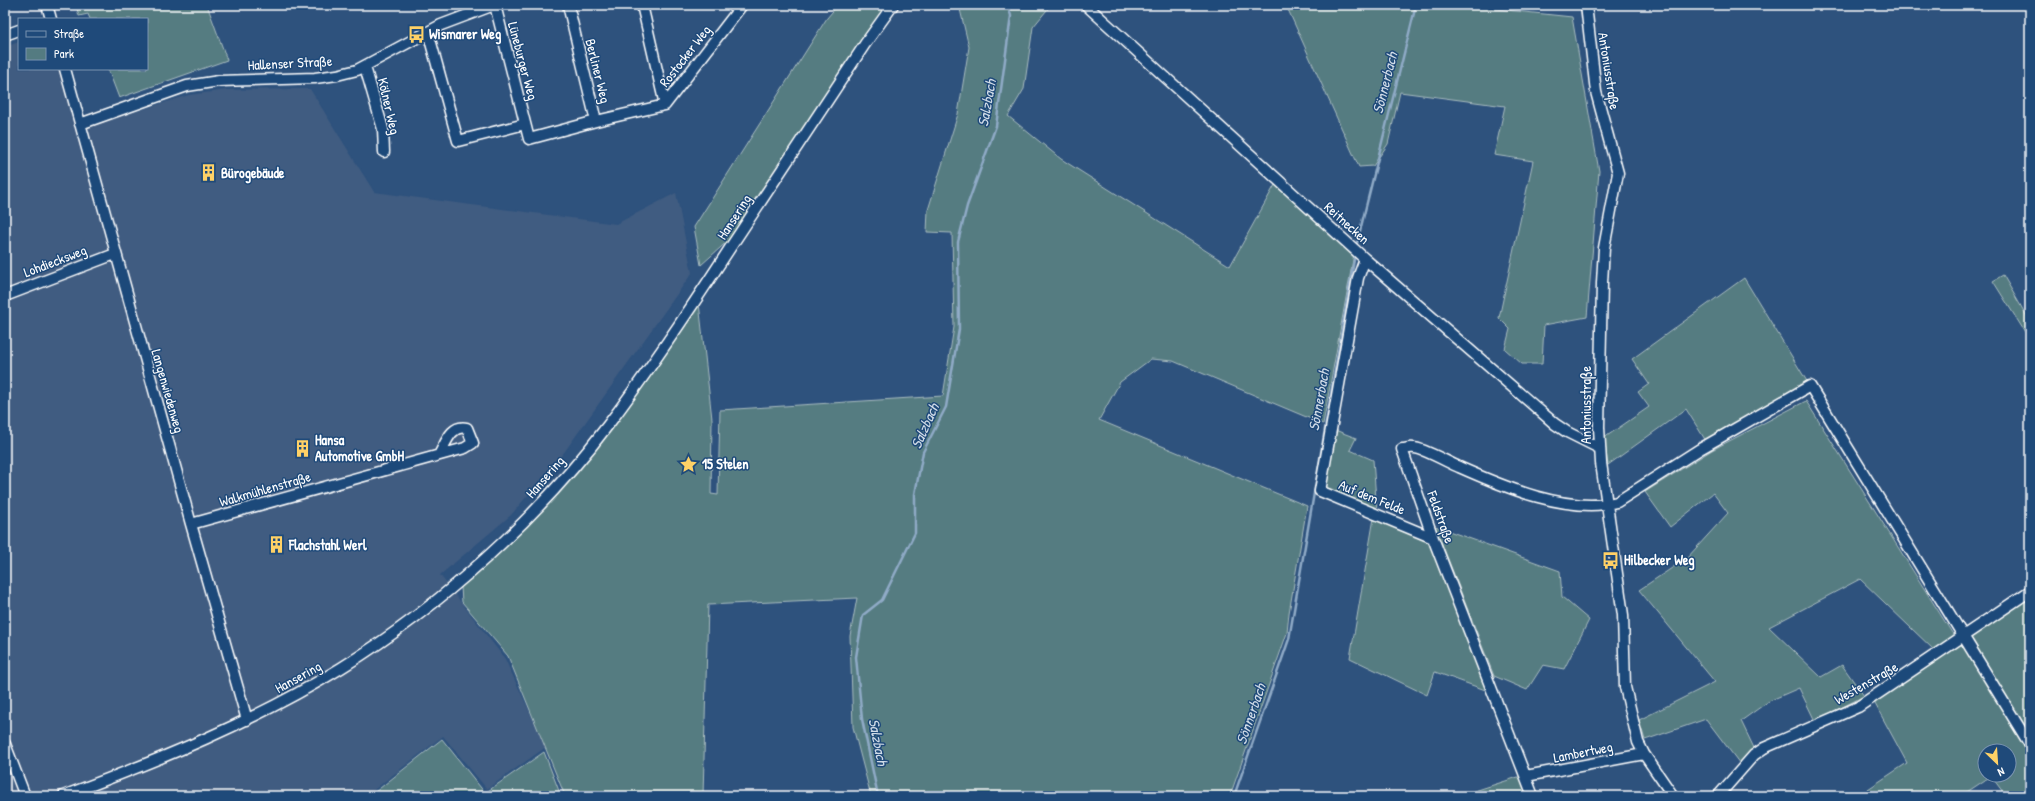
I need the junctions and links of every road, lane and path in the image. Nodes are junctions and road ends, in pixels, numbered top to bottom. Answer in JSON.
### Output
{"nodes":[{"id":1,"x":47,"y":5,"type":"edge"},
{"id":2,"x":494,"y":5,"type":"edge"},
{"id":3,"x":568,"y":5,"type":"edge"},
{"id":4,"x":642,"y":5,"type":"edge"},
{"id":5,"x":742,"y":5,"type":"edge"},
{"id":6,"x":893,"y":5,"type":"edge"},
{"id":7,"x":1086,"y":5,"type":"edge"},
{"id":8,"x":1586,"y":5,"type":"edge"},
{"id":9,"x":51,"y":18,"type":"edge"},
{"id":10,"x":18,"y":30,"type":"edge"},
{"id":11,"x":428,"y":32,"type":"junction"},
{"id":12,"x":5,"y":35,"type":"edge"},
{"id":13,"x":366,"y":67,"type":"junction"},
{"id":14,"x":65,"y":70,"type":"edge"},
{"id":15,"x":665,"y":105,"type":"junction"},
{"id":16,"x":596,"y":121,"type":"junction"},
{"id":17,"x":80,"y":124,"type":"junction"},
{"id":18,"x":525,"y":124,"type":"junction"},
{"id":19,"x":384,"y":152,"type":"dead end"},
{"id":20,"x":1359,"y":253,"type":"junction"},
{"id":21,"x":115,"y":254,"type":"junction"},
{"id":22,"x":5,"y":296,"type":"edge"},
{"id":23,"x":1599,"y":448,"type":"junction"},
{"id":24,"x":439,"y":455,"type":"dead end"},
{"id":25,"x":1607,"y":505,"type":"junction"},
{"id":26,"x":190,"y":524,"type":"junction"},
{"id":27,"x":1433,"y":538,"type":"junction"},
{"id":28,"x":2030,"y":591,"type":"edge"},
{"id":29,"x":1964,"y":637,"type":"junction"},
{"id":30,"x":247,"y":720,"type":"junction"},
{"id":31,"x":5,"y":744,"type":"edge"},
{"id":32,"x":2030,"y":745,"type":"edge"},
{"id":33,"x":1644,"y":754,"type":"junction"},
{"id":34,"x":1526,"y":776,"type":"junction"},
{"id":35,"x":26,"y":796,"type":"edge"},
{"id":36,"x":63,"y":796,"type":"edge"},
{"id":37,"x":1533,"y":796,"type":"edge"},
{"id":38,"x":1673,"y":796,"type":"edge"},
{"id":39,"x":1718,"y":796,"type":"edge"}],
"edges":[{"from":1,"to":9,"type":"street"},
{"from":2,"to":11,"type":"street","name":"Hallenser Straße"},
{"from":2,"to":18,"type":"street","name":"Lüneburger Weg"},
{"from":3,"to":16,"type":"street","name":"Berliner Weg"},
{"from":4,"to":15,"type":"street"},
{"from":5,"to":15,"type":"street","name":"Rostocker Weg"},
{"from":6,"to":30,"type":"street","name":"Hansering"},
{"from":7,"to":20,"type":"street","name":"Reitnecken"},
{"from":8,"to":23,"type":"street","name":"Antoniusstraße"},
{"from":10,"to":12,"type":"street"},
{"from":11,"to":13,"type":"street","name":"Hallenser Straße"},
{"from":11,"to":18,"type":"street"},
{"from":13,"to":17,"type":"street","name":"Hallenser Straße"},
{"from":13,"to":19,"type":"street","name":"Kölner Weg"},
{"from":14,"to":17,"type":"street","name":"Langenwiedenweg"},
{"from":15,"to":16,"type":"street","name":"Berliner Weg"},
{"from":16,"to":18,"type":"street"},
{"from":17,"to":21,"type":"street","name":"Langenwiedenweg"},
{"from":20,"to":23,"type":"street","name":"Reitnecken"},
{"from":20,"to":27,"type":"street","name":"Auf dem Felde"},
{"from":21,"to":22,"type":"street","name":"Lohdiecksweg"},
{"from":21,"to":26,"type":"street","name":"Langenwiedenweg"},
{"from":23,"to":25,"type":"street","name":"Antoniusstraße"},
{"from":24,"to":26,"type":"street","name":"Walkmühlenstraße"},
{"from":25,"to":27,"type":"street","name":"Feldstraße"},
{"from":25,"to":29,"type":"street"},
{"from":25,"to":33,"type":"street","name":"Antoniusstraße"},
{"from":26,"to":30,"type":"street","name":"Langenwiedenweg"},
{"from":27,"to":34,"type":"street","name":"Feldstraße"},
{"from":28,"to":29,"type":"street","name":"Westenstraße"},
{"from":29,"to":32,"type":"street"},
{"from":29,"to":39,"type":"street","name":"Westenstraße"},
{"from":30,"to":36,"type":"street","name":"Hansering"},
{"from":31,"to":35,"type":"street"},
{"from":33,"to":34,"type":"street","name":"Lambertweg"},
{"from":33,"to":38,"type":"street","name":"Antoniusstraße"},
{"from":34,"to":37,"type":"street","name":"Feldstraße"}]}
